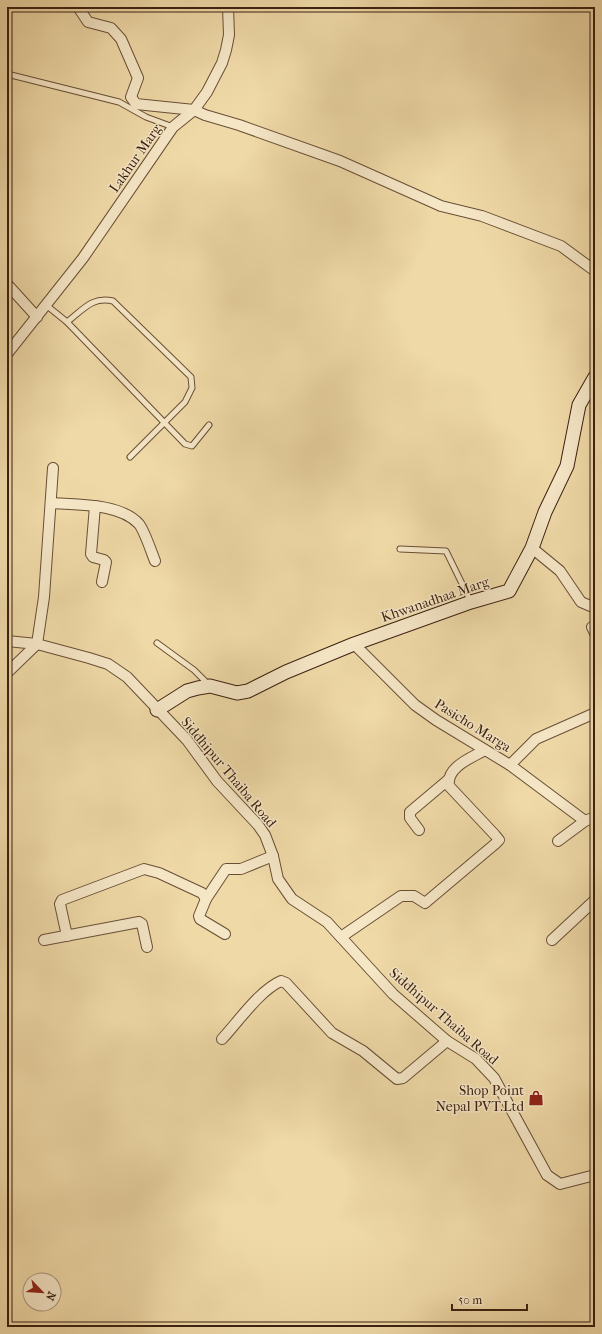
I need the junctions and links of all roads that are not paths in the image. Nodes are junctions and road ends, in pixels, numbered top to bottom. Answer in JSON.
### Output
{"nodes":[{"id":1,"x":78,"y":7,"type":"edge"},
{"id":2,"x":228,"y":7,"type":"edge"},
{"id":3,"x":7,"y":74,"type":"edge"},
{"id":4,"x":194,"y":110,"type":"junction"},
{"id":5,"x":173,"y":127,"type":"junction"},
{"id":6,"x":595,"y":271,"type":"edge"},
{"id":7,"x":7,"y":284,"type":"edge"},
{"id":8,"x":46,"y":305,"type":"junction"},
{"id":9,"x":37,"y":317,"type":"junction"},
{"id":10,"x":68,"y":322,"type":"junction"},
{"id":11,"x":7,"y":354,"type":"edge"},
{"id":12,"x":594,"y":381,"type":"edge"},
{"id":13,"x":164,"y":422,"type":"junction"},
{"id":14,"x":209,"y":425,"type":"dead end"},
{"id":15,"x":130,"y":457,"type":"dead end"},
{"id":16,"x":53,"y":468,"type":"dead end"},
{"id":17,"x":51,"y":503,"type":"junction"},
{"id":18,"x":95,"y":506,"type":"junction"},
{"id":19,"x":532,"y":548,"type":"junction"},
{"id":20,"x":400,"y":549,"type":"dead end"},
{"id":21,"x":155,"y":561,"type":"dead end"},
{"id":22,"x":102,"y":582,"type":"dead end"},
{"id":23,"x":471,"y":602,"type":"junction"},
{"id":24,"x":595,"y":608,"type":"edge"},
{"id":25,"x":7,"y":641,"type":"edge"},
{"id":26,"x":157,"y":643,"type":"dead end"},
{"id":27,"x":37,"y":644,"type":"junction"},
{"id":28,"x":354,"y":644,"type":"junction"},
{"id":29,"x":7,"y":673,"type":"edge"},
{"id":30,"x":210,"y":686,"type":"junction"},
{"id":31,"x":157,"y":710,"type":"junction"},
{"id":32,"x":595,"y":713,"type":"edge"},
{"id":33,"x":485,"y":750,"type":"junction"},
{"id":34,"x":510,"y":765,"type":"junction"},
{"id":35,"x":448,"y":780,"type":"junction"},
{"id":36,"x":595,"y":817,"type":"edge"},
{"id":37,"x":584,"y":821,"type":"junction"},
{"id":38,"x":418,"y":830,"type":"dead end"},
{"id":39,"x":558,"y":841,"type":"dead end"},
{"id":40,"x":273,"y":856,"type":"junction"},
{"id":41,"x":206,"y":899,"type":"junction"},
{"id":42,"x":595,"y":900,"type":"edge"},
{"id":43,"x":225,"y":934,"type":"dead end"},
{"id":44,"x":67,"y":936,"type":"junction"},
{"id":45,"x":341,"y":938,"type":"junction"},
{"id":46,"x":44,"y":940,"type":"dead end"},
{"id":47,"x":552,"y":940,"type":"dead end"},
{"id":48,"x":147,"y":947,"type":"dead end"},
{"id":49,"x":222,"y":1039,"type":"dead end"},
{"id":50,"x":447,"y":1041,"type":"junction"},
{"id":51,"x":595,"y":1175,"type":"edge"}],
"edges":[{"from":1,"to":4,"type":"street"},
{"from":2,"to":4,"type":"street","name":"Lakhur Marg"},
{"from":3,"to":5,"type":"lane"},
{"from":4,"to":5,"type":"street","name":"Lakhur Marg"},
{"from":4,"to":6,"type":"street"},
{"from":5,"to":8,"type":"street","name":"Lakhur Marg"},
{"from":7,"to":9,"type":"street"},
{"from":8,"to":9,"type":"street","name":"Lakhur Marg"},
{"from":8,"to":10,"type":"lane"},
{"from":9,"to":11,"type":"street","name":"Lakhur Marg"},
{"from":10,"to":13,"type":"lane"},
{"from":10,"to":13,"type":"lane"},
{"from":12,"to":19,"type":"street","name":"Khwanadhaa Marg"},
{"from":13,"to":14,"type":"lane"},
{"from":13,"to":15,"type":"lane"},
{"from":16,"to":17,"type":"street"},
{"from":17,"to":18,"type":"street"},
{"from":17,"to":27,"type":"street"},
{"from":18,"to":21,"type":"street"},
{"from":18,"to":22,"type":"street"},
{"from":19,"to":23,"type":"street","name":"Khwanadhaa Marg"},
{"from":19,"to":24,"type":"street"},
{"from":20,"to":23,"type":"lane"},
{"from":23,"to":28,"type":"street","name":"Khwanadhaa Marg"},
{"from":25,"to":27,"type":"street","name":"Siddhipur Thaiba Road"},
{"from":26,"to":30,"type":"lane"},
{"from":27,"to":29,"type":"street"},
{"from":27,"to":31,"type":"street","name":"Siddhipur Thaiba Road"},
{"from":28,"to":30,"type":"street","name":"Khwanadhaa Marg"},
{"from":28,"to":33,"type":"street","name":"Pasicho Marga"},
{"from":30,"to":31,"type":"street","name":"Khwanadhaa Marg"},
{"from":31,"to":40,"type":"street","name":"Siddhipur Thaiba Road"},
{"from":32,"to":34,"type":"street"},
{"from":33,"to":34,"type":"street","name":"Pasicho Marga"},
{"from":33,"to":35,"type":"street"},
{"from":34,"to":37,"type":"street","name":"Pasicho Marga"},
{"from":35,"to":38,"type":"street"},
{"from":35,"to":45,"type":"street"},
{"from":36,"to":37,"type":"street"},
{"from":37,"to":39,"type":"street"},
{"from":40,"to":41,"type":"street"},
{"from":40,"to":45,"type":"street","name":"Siddhipur Thaiba Road"},
{"from":41,"to":43,"type":"street"},
{"from":41,"to":44,"type":"street"},
{"from":42,"to":47,"type":"street"},
{"from":44,"to":46,"type":"street"},
{"from":44,"to":48,"type":"street"},
{"from":45,"to":50,"type":"street","name":"Siddhipur Thaiba Road"},
{"from":49,"to":50,"type":"street"},
{"from":50,"to":51,"type":"street","name":"Siddhipur Thaiba Road"}]}
